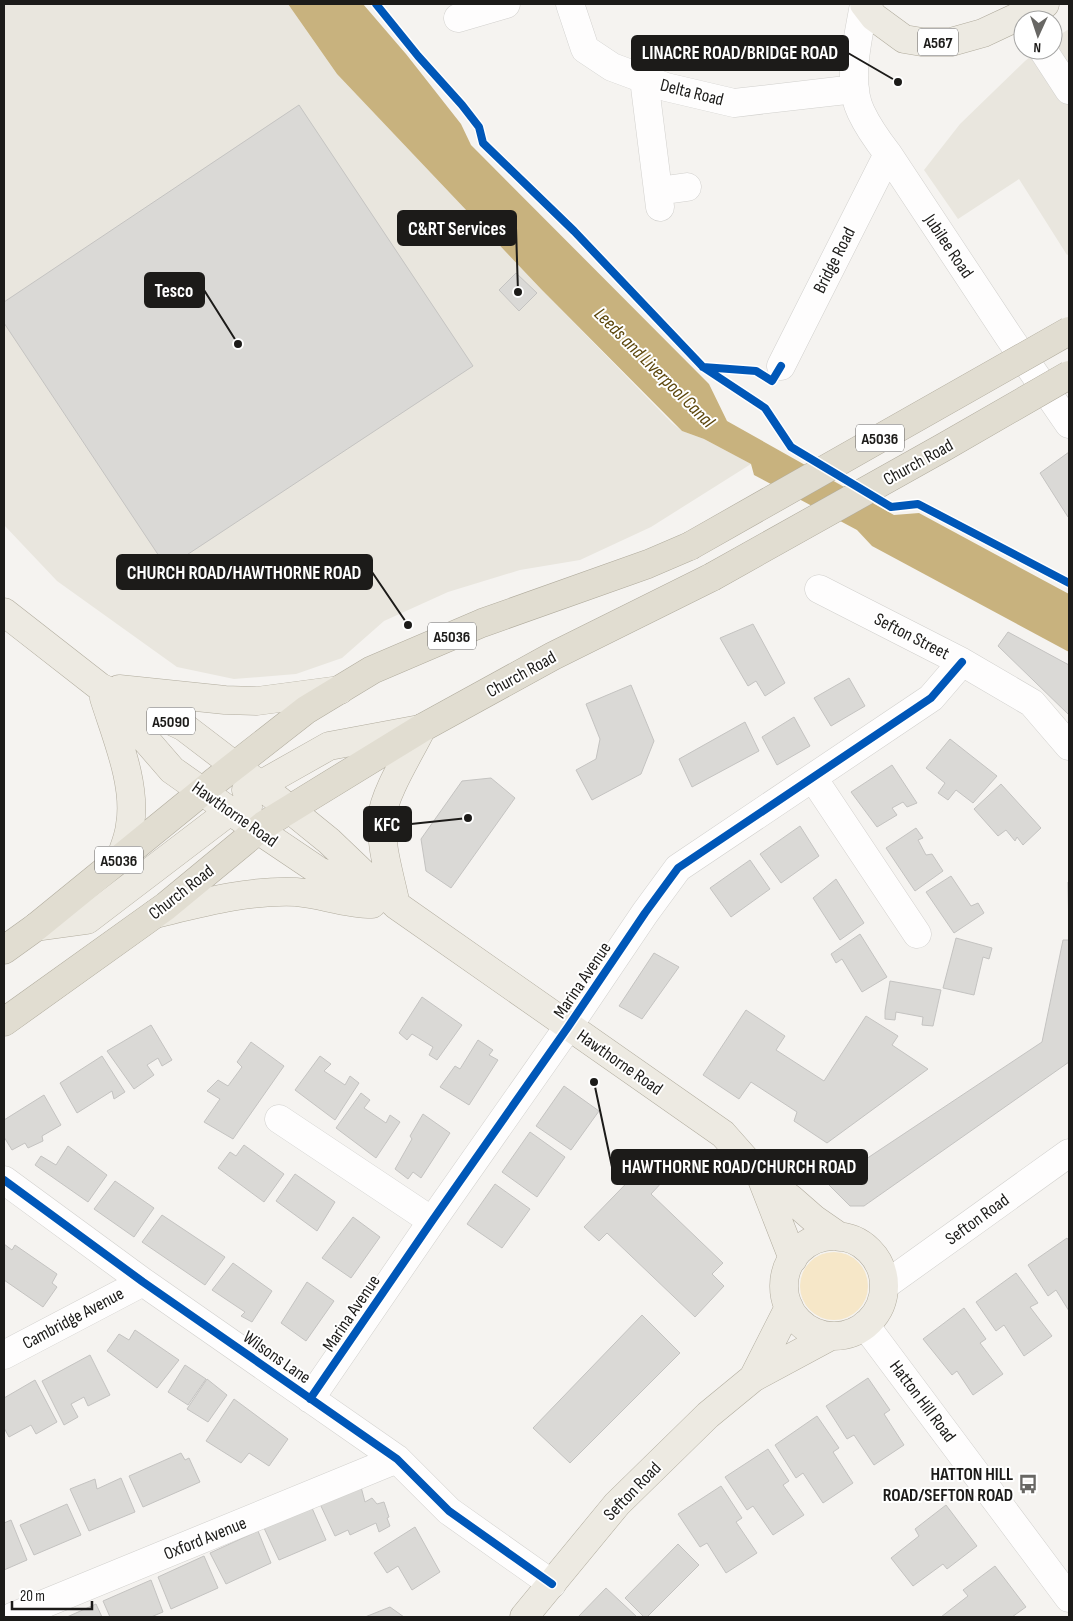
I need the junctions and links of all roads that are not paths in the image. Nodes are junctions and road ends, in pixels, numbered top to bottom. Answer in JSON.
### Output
{"nodes":[{"id":1,"x":506,"y":4,"type":"edge"},
{"id":2,"x":570,"y":4,"type":"edge"},
{"id":3,"x":864,"y":4,"type":"edge"},
{"id":4,"x":458,"y":18,"type":"dead end"},
{"id":5,"x":1013,"y":21,"type":"edge"},
{"id":6,"x":1050,"y":60,"type":"edge"},
{"id":7,"x":644,"y":79,"type":"junction"},
{"id":8,"x":855,"y":89,"type":"junction"},
{"id":9,"x":1069,"y":90,"type":"edge"},
{"id":10,"x":888,"y":154,"type":"junction"},
{"id":11,"x":687,"y":187,"type":"dead end"},
{"id":12,"x":1069,"y":331,"type":"edge"},
{"id":13,"x":781,"y":366,"type":"dead end"},
{"id":14,"x":1069,"y":375,"type":"edge"},
{"id":15,"x":1069,"y":424,"type":"edge"},
{"id":16,"x":819,"y":589,"type":"dead end"},
{"id":17,"x":4,"y":612,"type":"edge"},
{"id":18,"x":962,"y":662,"type":"junction"},
{"id":19,"x":100,"y":687,"type":"junction"},
{"id":20,"x":340,"y":690,"type":"junction"},
{"id":21,"x":422,"y":728,"type":"junction"},
{"id":22,"x":1069,"y":746,"type":"edge"},
{"id":23,"x":235,"y":766,"type":"junction"},
{"id":24,"x":813,"y":778,"type":"junction"},
{"id":25,"x":260,"y":785,"type":"junction"},
{"id":26,"x":202,"y":792,"type":"junction"},
{"id":27,"x":291,"y":809,"type":"junction"},
{"id":28,"x":230,"y":811,"type":"junction"},
{"id":29,"x":258,"y":831,"type":"junction"},
{"id":30,"x":120,"y":859,"type":"junction"},
{"id":31,"x":396,"y":905,"type":"junction"},
{"id":32,"x":155,"y":914,"type":"junction"},
{"id":33,"x":36,"y":927,"type":"junction"},
{"id":34,"x":917,"y":934,"type":"dead end"},
{"id":35,"x":4,"y":950,"type":"edge"},
{"id":36,"x":4,"y":1022,"type":"edge"},
{"id":37,"x":568,"y":1027,"type":"junction"},
{"id":38,"x":279,"y":1119,"type":"dead end"},
{"id":39,"x":1069,"y":1153,"type":"edge"},
{"id":40,"x":761,"y":1177,"type":"junction"},
{"id":41,"x":4,"y":1180,"type":"edge"},
{"id":42,"x":432,"y":1221,"type":"junction"},
{"id":43,"x":840,"y":1237,"type":"junction"},
{"id":44,"x":792,"y":1259,"type":"junction"},
{"id":45,"x":143,"y":1282,"type":"junction"},
{"id":46,"x":884,"y":1286,"type":"junction"},
{"id":47,"x":789,"y":1307,"type":"junction"},
{"id":48,"x":866,"y":1325,"type":"junction"},
{"id":49,"x":831,"y":1336,"type":"junction"},
{"id":50,"x":4,"y":1355,"type":"edge"},
{"id":51,"x":753,"y":1378,"type":"junction"},
{"id":52,"x":310,"y":1399,"type":"junction"},
{"id":53,"x":397,"y":1459,"type":"junction"},
{"id":54,"x":552,"y":1584,"type":"junction"},
{"id":55,"x":1069,"y":1598,"type":"edge"},
{"id":56,"x":12,"y":1617,"type":"edge"},
{"id":57,"x":524,"y":1617,"type":"edge"}],
"edges":[{"from":1,"to":4,"type":"street"},
{"from":2,"to":7,"type":"street","name":"Delta Road"},
{"from":3,"to":5,"type":"main road","number":"A567"},
{"from":3,"to":8,"type":"street","name":"Jubilee Road"},
{"from":6,"to":9,"type":"street"},
{"from":7,"to":8,"type":"street","name":"Delta Road"},
{"from":7,"to":11,"type":"street"},
{"from":8,"to":10,"type":"street","name":"Jubilee Road"},
{"from":10,"to":13,"type":"street","name":"Bridge Road"},
{"from":10,"to":15,"type":"street","name":"Jubilee Road"},
{"from":12,"to":20,"type":"highway","number":"A5036","bridge":true},
{"from":14,"to":21,"type":"highway","name":"Church Road","number":"A5036","bridge":true},
{"from":16,"to":18,"type":"street","name":"Sefton Street"},
{"from":17,"to":19,"type":"main road","name":"Hawthorne Road","number":"A5090"},
{"from":18,"to":22,"type":"street","name":"Sefton Street"},
{"from":18,"to":24,"type":"street","name":"Marina Avenue"},
{"from":19,"to":20,"type":"main road"},
{"from":19,"to":23,"type":"main road","name":"Hawthorne Road","number":"A5090"},
{"from":19,"to":26,"type":"main road","name":"Hawthorne Road","number":"A5090"},
{"from":19,"to":30,"type":"main road"},
{"from":20,"to":23,"type":"highway","number":"A5036"},
{"from":21,"to":25,"type":"main road"},
{"from":21,"to":27,"type":"highway","name":"Church Road","number":"A5036"},
{"from":21,"to":31,"type":"main road"},
{"from":23,"to":25,"type":"main road","name":"Hawthorne Road","number":"A5090"},
{"from":23,"to":26,"type":"highway","number":"A5036"},
{"from":24,"to":34,"type":"street"},
{"from":24,"to":37,"type":"street","name":"Marina Avenue"},
{"from":25,"to":26,"type":"main road"},
{"from":25,"to":27,"type":"main road","name":"Hawthorne Road","number":"A5090"},
{"from":26,"to":28,"type":"main road","name":"Hawthorne Road","number":"A5090"},
{"from":26,"to":30,"type":"highway","number":"A5036"},
{"from":27,"to":28,"type":"main road"},
{"from":27,"to":29,"type":"highway","name":"Church Road","number":"A5036"},
{"from":27,"to":31,"type":"main road","name":"Hawthorne Road"},
{"from":28,"to":29,"type":"main road","name":"Hawthorne Road","number":"A5090"},
{"from":28,"to":33,"type":"main road"},
{"from":29,"to":31,"type":"main road","name":"Hawthorne Road"},
{"from":29,"to":32,"type":"highway","name":"Church Road","number":"A5036"},
{"from":30,"to":33,"type":"highway","number":"A5036"},
{"from":31,"to":32,"type":"main road"},
{"from":31,"to":37,"type":"main road","name":"Hawthorne Road"},
{"from":32,"to":36,"type":"highway","name":"Church Road","number":"A5036"},
{"from":33,"to":35,"type":"highway","number":"A5036"},
{"from":37,"to":40,"type":"main road","name":"Hawthorne Road"},
{"from":37,"to":42,"type":"street","name":"Marina Avenue"},
{"from":38,"to":42,"type":"street"},
{"from":39,"to":46,"type":"street","name":"Sefton Road"},
{"from":40,"to":43,"type":"main road","name":"Hawthorne Road"},
{"from":40,"to":44,"type":"main road","name":"Hawthorne Road"},
{"from":41,"to":45,"type":"street","name":"Wilsons Lane"},
{"from":42,"to":52,"type":"street","name":"Marina Avenue"},
{"from":43,"to":44,"type":"main road"},
{"from":43,"to":46,"type":"main road"},
{"from":44,"to":47,"type":"main road"},
{"from":45,"to":50,"type":"street","name":"Cambridge Avenue"},
{"from":45,"to":52,"type":"street","name":"Wilsons Lane"},
{"from":46,"to":48,"type":"main road"},
{"from":47,"to":49,"type":"main road"},
{"from":47,"to":51,"type":"main road"},
{"from":48,"to":49,"type":"main road"},
{"from":48,"to":55,"type":"street","name":"Hatton Hill Road"},
{"from":49,"to":51,"type":"main road"},
{"from":51,"to":54,"type":"main road","name":"Sefton Road"},
{"from":52,"to":53,"type":"street","name":"Wilsons Lane"},
{"from":53,"to":54,"type":"street","name":"Wilsons Lane"},
{"from":53,"to":56,"type":"street","name":"Oxford Avenue"},
{"from":54,"to":57,"type":"main road","name":"Sefton Road"}]}
